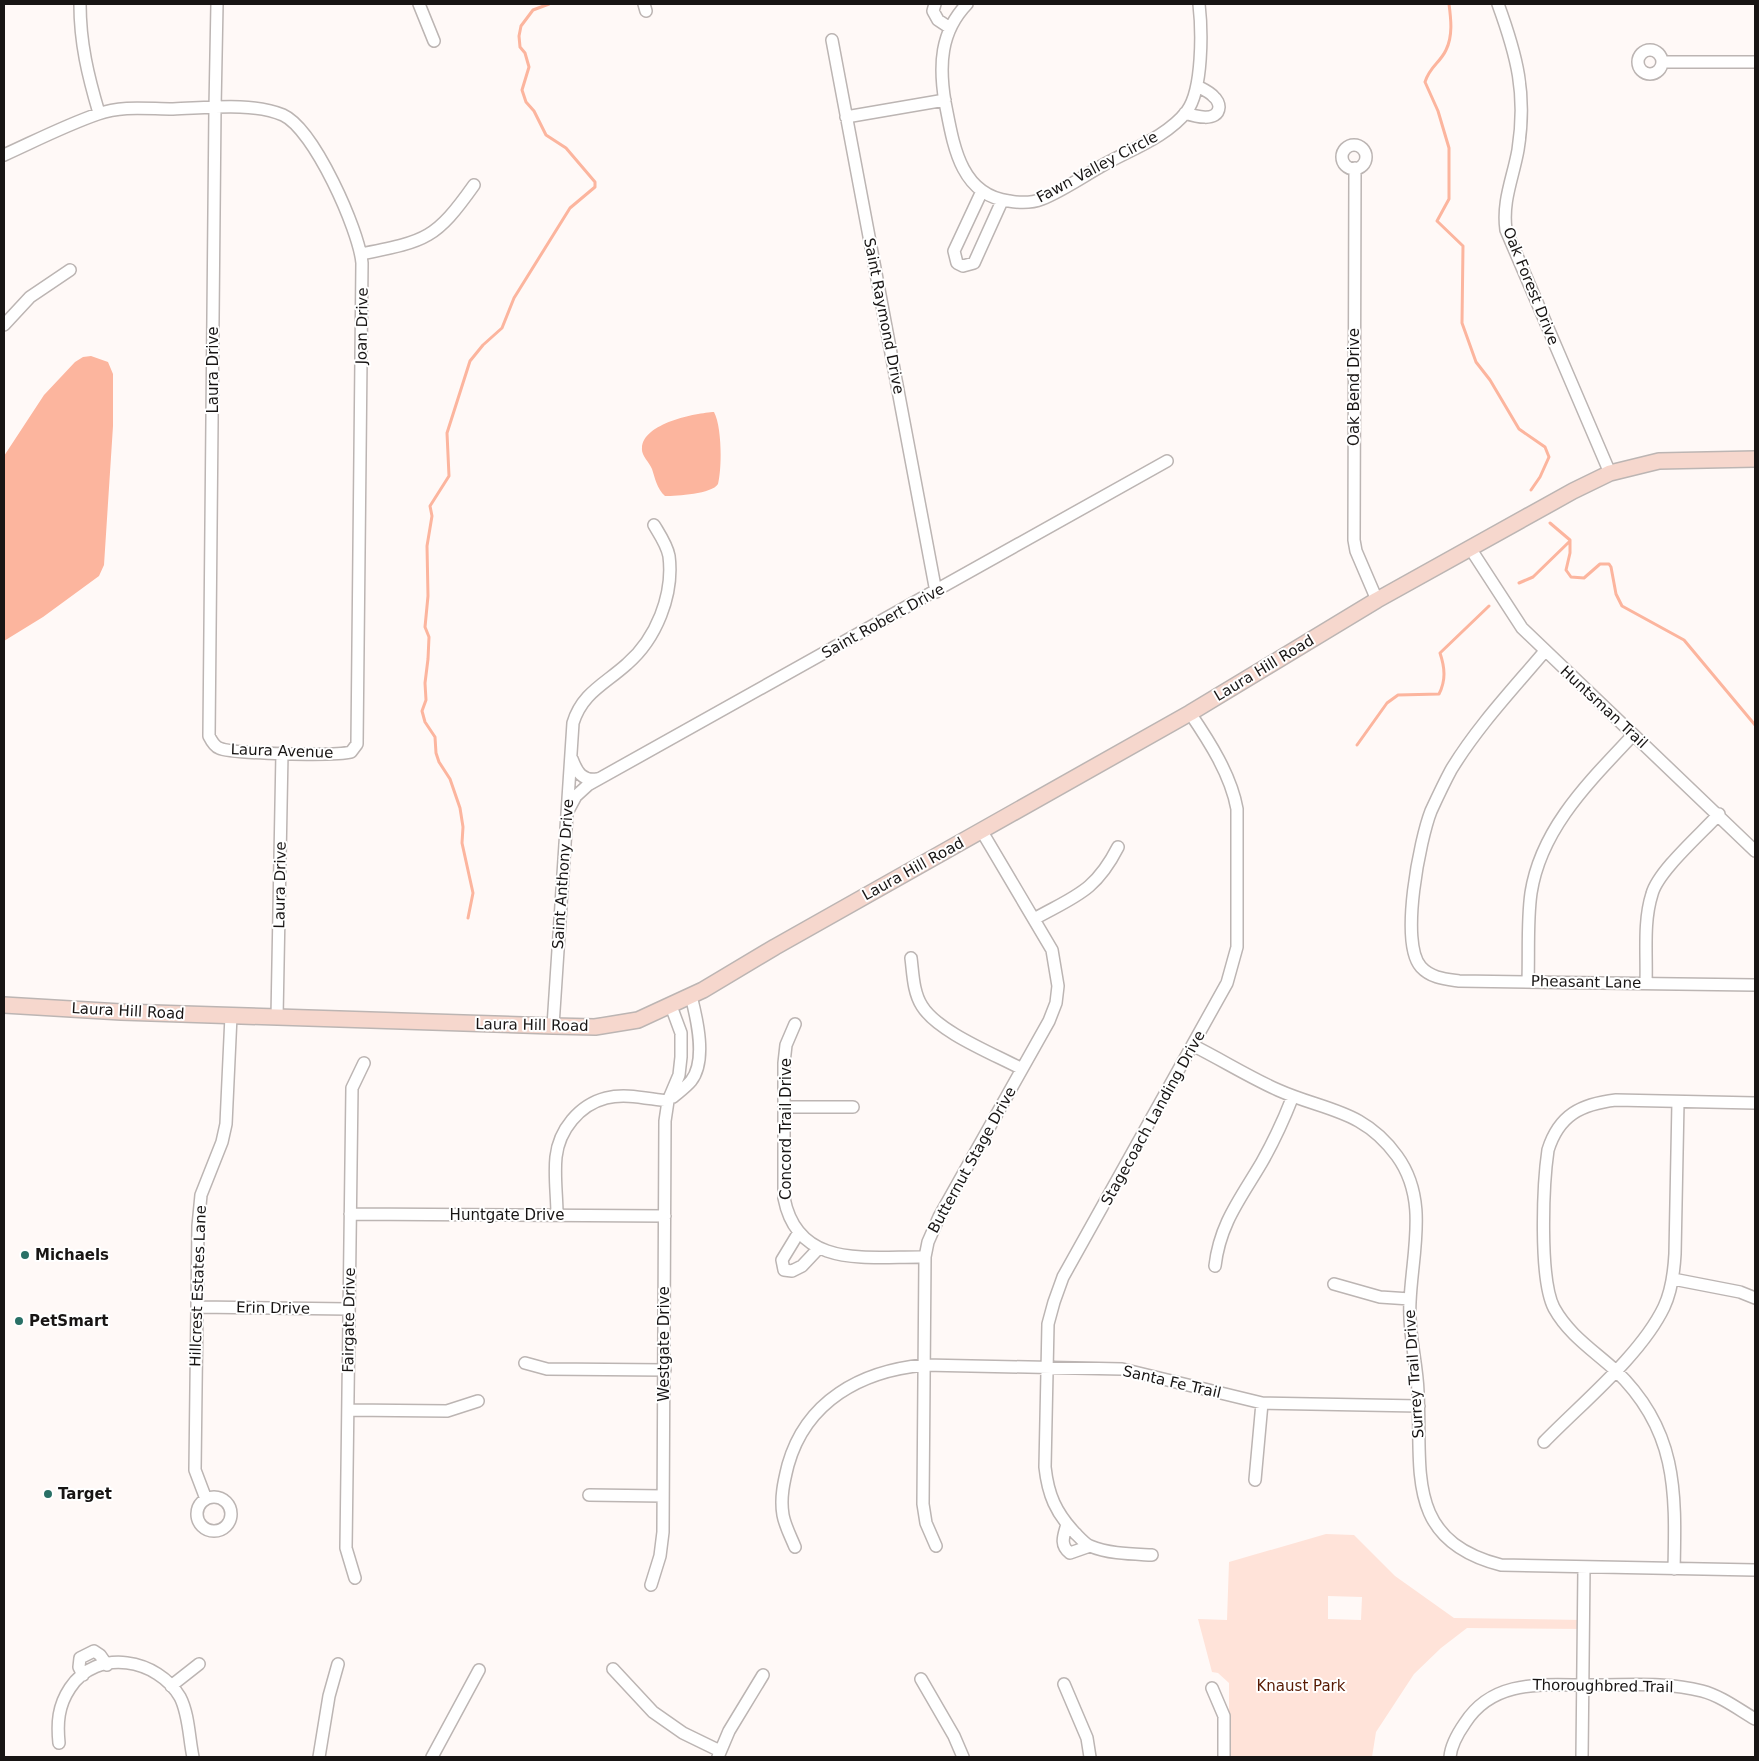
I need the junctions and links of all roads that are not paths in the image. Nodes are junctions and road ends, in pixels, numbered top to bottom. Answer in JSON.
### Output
{"nodes":[{"id":1,"x":80,"y":4,"type":"edge"},
{"id":2,"x":217,"y":4,"type":"edge"},
{"id":3,"x":419,"y":4,"type":"edge"},
{"id":4,"x":935,"y":4,"type":"edge"},
{"id":5,"x":1199,"y":4,"type":"edge"},
{"id":6,"x":1498,"y":4,"type":"edge"},
{"id":7,"x":963,"y":5,"type":"edge"},
{"id":8,"x":950,"y":28,"type":"junction"},
{"id":9,"x":832,"y":40,"type":"dead end"},
{"id":10,"x":434,"y":41,"type":"dead end"},
{"id":11,"x":1662,"y":62,"type":"dead end"},
{"id":12,"x":1755,"y":62,"type":"edge"},
{"id":13,"x":1197,"y":86,"type":"junction"},
{"id":14,"x":945,"y":100,"type":"junction"},
{"id":15,"x":215,"y":108,"type":"junction"},
{"id":16,"x":99,"y":113,"type":"junction"},
{"id":17,"x":1185,"y":113,"type":"junction"},
{"id":18,"x":846,"y":117,"type":"junction"},
{"id":19,"x":4,"y":155,"type":"edge"},
{"id":20,"x":1355,"y":168,"type":"dead end"},
{"id":21,"x":474,"y":185,"type":"dead end"},
{"id":22,"x":982,"y":191,"type":"junction"},
{"id":23,"x":1002,"y":201,"type":"junction"},
{"id":24,"x":361,"y":254,"type":"junction"},
{"id":25,"x":70,"y":270,"type":"dead end"},
{"id":26,"x":4,"y":325,"type":"edge"},
{"id":27,"x":1755,"y":459,"type":"edge"},
{"id":28,"x":1166,"y":461,"type":"dead end"},
{"id":29,"x":1610,"y":473,"type":"junction"},
{"id":30,"x":654,"y":525,"type":"dead end"},
{"id":31,"x":1470,"y":548,"type":"junction"},
{"id":32,"x":936,"y":592,"type":"junction"},
{"id":33,"x":1377,"y":600,"type":"junction"},
{"id":34,"x":1545,"y":651,"type":"junction"},
{"id":35,"x":1190,"y":713,"type":"junction"},
{"id":36,"x":1633,"y":735,"type":"junction"},
{"id":37,"x":208,"y":736,"type":"joint"},
{"id":38,"x":357,"y":744,"type":"joint"},
{"id":39,"x":282,"y":753,"type":"junction"},
{"id":40,"x":572,"y":758,"type":"junction"},
{"id":41,"x":599,"y":779,"type":"junction"},
{"id":42,"x":569,"y":809,"type":"junction"},
{"id":43,"x":1719,"y":814,"type":"junction"},
{"id":44,"x":981,"y":830,"type":"junction"},
{"id":45,"x":1118,"y":847,"type":"dead end"},
{"id":46,"x":1755,"y":851,"type":"edge"},
{"id":47,"x":1034,"y":920,"type":"junction"},
{"id":48,"x":911,"y":958,"type":"dead end"},
{"id":49,"x":1528,"y":981,"type":"junction"},
{"id":50,"x":1646,"y":983,"type":"junction"},
{"id":51,"x":1755,"y":985,"type":"edge"},
{"id":52,"x":691,"y":996,"type":"junction"},
{"id":53,"x":4,"y":1005,"type":"edge"},
{"id":54,"x":671,"y":1006,"type":"junction"},
{"id":55,"x":231,"y":1016,"type":"junction"},
{"id":56,"x":277,"y":1018,"type":"junction"},
{"id":57,"x":795,"y":1024,"type":"dead end"},
{"id":58,"x":553,"y":1026,"type":"junction"},
{"id":59,"x":1194,"y":1046,"type":"junction"},
{"id":60,"x":364,"y":1063,"type":"dead end"},
{"id":61,"x":1022,"y":1069,"type":"junction"},
{"id":62,"x":1293,"y":1096,"type":"junction"},
{"id":63,"x":668,"y":1101,"type":"junction"},
{"id":64,"x":1678,"y":1102,"type":"junction"},
{"id":65,"x":1755,"y":1103,"type":"edge"},
{"id":66,"x":785,"y":1107,"type":"junction"},
{"id":67,"x":853,"y":1107,"type":"dead end"},
{"id":68,"x":350,"y":1214,"type":"junction"},
{"id":69,"x":557,"y":1215,"type":"junction"},
{"id":70,"x":665,"y":1216,"type":"junction"},
{"id":71,"x":799,"y":1232,"type":"junction"},
{"id":72,"x":818,"y":1249,"type":"junction"},
{"id":73,"x":925,"y":1256,"type":"junction"},
{"id":74,"x":1215,"y":1266,"type":"dead end"},
{"id":75,"x":1673,"y":1279,"type":"junction"},
{"id":76,"x":1334,"y":1284,"type":"dead end"},
{"id":77,"x":1755,"y":1298,"type":"edge"},
{"id":78,"x":1410,"y":1299,"type":"junction"},
{"id":79,"x":197,"y":1307,"type":"junction"},
{"id":80,"x":348,"y":1309,"type":"junction"},
{"id":81,"x":524,"y":1363,"type":"dead end"},
{"id":82,"x":924,"y":1365,"type":"junction"},
{"id":83,"x":1048,"y":1367,"type":"junction"},
{"id":84,"x":664,"y":1370,"type":"junction"},
{"id":85,"x":1615,"y":1370,"type":"junction"},
{"id":86,"x":478,"y":1401,"type":"dead end"},
{"id":87,"x":1262,"y":1403,"type":"junction"},
{"id":88,"x":1419,"y":1406,"type":"junction"},
{"id":89,"x":348,"y":1410,"type":"junction"},
{"id":90,"x":1544,"y":1442,"type":"dead end"},
{"id":91,"x":1255,"y":1480,"type":"dead end"},
{"id":92,"x":589,"y":1495,"type":"dead end"},
{"id":93,"x":662,"y":1496,"type":"junction"},
{"id":94,"x":206,"y":1499,"type":"dead end"},
{"id":95,"x":1067,"y":1524,"type":"junction"},
{"id":96,"x":936,"y":1546,"type":"dead end"},
{"id":97,"x":1090,"y":1546,"type":"junction"},
{"id":98,"x":795,"y":1547,"type":"dead end"},
{"id":99,"x":1152,"y":1555,"type":"dead end"},
{"id":100,"x":1584,"y":1567,"type":"junction"},
{"id":101,"x":1674,"y":1569,"type":"junction"},
{"id":102,"x":1755,"y":1570,"type":"edge"},
{"id":103,"x":355,"y":1578,"type":"dead end"},
{"id":104,"x":651,"y":1584,"type":"dead end"},
{"id":105,"x":199,"y":1664,"type":"dead end"},
{"id":106,"x":338,"y":1664,"type":"dead end"},
{"id":107,"x":107,"y":1665,"type":"junction"},
{"id":108,"x":613,"y":1669,"type":"dead end"},
{"id":109,"x":479,"y":1670,"type":"dead end"},
{"id":110,"x":83,"y":1675,"type":"junction"},
{"id":111,"x":763,"y":1675,"type":"dead end"},
{"id":112,"x":920,"y":1679,"type":"dead end"},
{"id":113,"x":1064,"y":1684,"type":"dead end"},
{"id":114,"x":1582,"y":1685,"type":"junction"},
{"id":115,"x":171,"y":1686,"type":"junction"},
{"id":116,"x":1212,"y":1688,"type":"dead end"},
{"id":117,"x":1755,"y":1719,"type":"edge"},
{"id":118,"x":59,"y":1743,"type":"dead end"},
{"id":119,"x":719,"y":1754,"type":"edge"},
{"id":120,"x":193,"y":1757,"type":"edge"},
{"id":121,"x":319,"y":1757,"type":"edge"},
{"id":122,"x":432,"y":1757,"type":"edge"},
{"id":123,"x":963,"y":1757,"type":"edge"},
{"id":124,"x":1090,"y":1757,"type":"edge"},
{"id":125,"x":1224,"y":1757,"type":"edge"},
{"id":126,"x":1450,"y":1757,"type":"edge"},
{"id":127,"x":1582,"y":1757,"type":"edge"}],
"edges":[{"from":1,"to":16,"type":"street"},
{"from":2,"to":15,"type":"street","name":"Laura Drive"},
{"from":3,"to":10,"type":"street"},
{"from":4,"to":8,"type":"street"},
{"from":5,"to":13,"type":"street","name":"Fawn Valley Circle"},
{"from":6,"to":29,"type":"street","name":"Oak Forest Drive"},
{"from":7,"to":8,"type":"street","name":"Fawn Valley Circle"},
{"from":8,"to":14,"type":"street","name":"Fawn Valley Circle"},
{"from":9,"to":18,"type":"street","name":"Saint Raymond Drive"},
{"from":11,"to":12,"type":"street"},
{"from":13,"to":17,"type":"street","name":"Fawn Valley Circle"},
{"from":13,"to":17,"type":"street"},
{"from":14,"to":18,"type":"street"},
{"from":14,"to":22,"type":"street","name":"Fawn Valley Circle"},
{"from":15,"to":16,"type":"street","name":"Joan Drive"},
{"from":15,"to":24,"type":"street","name":"Joan Drive"},
{"from":15,"to":37,"type":"street","name":"Laura Drive"},
{"from":16,"to":19,"type":"street","name":"Joan Drive"},
{"from":17,"to":23,"type":"street","name":"Fawn Valley Circle"},
{"from":18,"to":32,"type":"street","name":"Saint Raymond Drive"},
{"from":20,"to":33,"type":"street","name":"Oak Bend Drive"},
{"from":21,"to":24,"type":"street"},
{"from":22,"to":23,"type":"street","name":"Fawn Valley Circle"},
{"from":22,"to":23,"type":"street"},
{"from":24,"to":38,"type":"street","name":"Joan Drive"},
{"from":25,"to":26,"type":"street"},
{"from":27,"to":29,"type":"main road","name":"Laura Hill Road"},
{"from":28,"to":32,"type":"street","name":"Saint Robert Drive"},
{"from":29,"to":31,"type":"main road","name":"Laura Hill Road"},
{"from":30,"to":40,"type":"street","name":"Saint Anthony Drive"},
{"from":31,"to":33,"type":"main road","name":"Laura Hill Road"},
{"from":31,"to":34,"type":"street","name":"Huntsman Trail"},
{"from":32,"to":41,"type":"street","name":"Saint Robert Drive"},
{"from":33,"to":35,"type":"main road","name":"Laura Hill Road"},
{"from":34,"to":36,"type":"street","name":"Huntsman Trail"},
{"from":34,"to":49,"type":"street","name":"Pheasant Lane"},
{"from":35,"to":44,"type":"main road","name":"Laura Hill Road"},
{"from":35,"to":59,"type":"street","name":"Stagecoach Landing Drive"},
{"from":36,"to":43,"type":"street","name":"Huntsman Trail"},
{"from":36,"to":49,"type":"street"},
{"from":37,"to":39,"type":"street","name":"Laura Avenue"},
{"from":38,"to":39,"type":"street","name":"Laura Avenue"},
{"from":39,"to":56,"type":"street","name":"Laura Drive"},
{"from":40,"to":41,"type":"street"},
{"from":40,"to":42,"type":"street","name":"Saint Anthony Drive"},
{"from":41,"to":42,"type":"street","name":"Saint Robert Drive"},
{"from":42,"to":58,"type":"street","name":"Saint Anthony Drive"},
{"from":43,"to":46,"type":"street","name":"Huntsman Trail"},
{"from":43,"to":50,"type":"street"},
{"from":44,"to":47,"type":"street","name":"Butternut Stage Drive"},
{"from":44,"to":52,"type":"main road","name":"Laura Hill Road"},
{"from":45,"to":47,"type":"street"},
{"from":47,"to":61,"type":"street","name":"Butternut Stage Drive"},
{"from":48,"to":61,"type":"street"},
{"from":49,"to":50,"type":"street","name":"Pheasant Lane"},
{"from":50,"to":51,"type":"street","name":"Pheasant Lane"},
{"from":52,"to":54,"type":"main road","name":"Laura Hill Road"},
{"from":52,"to":63,"type":"street"},
{"from":53,"to":55,"type":"main road","name":"Laura Hill Road"},
{"from":54,"to":58,"type":"main road","name":"Laura Hill Road"},
{"from":54,"to":63,"type":"street","name":"Westgate Drive"},
{"from":55,"to":56,"type":"main road","name":"Laura Hill Road"},
{"from":55,"to":79,"type":"street","name":"Hillcrest Estates Lane"},
{"from":56,"to":58,"type":"main road","name":"Laura Hill Road"},
{"from":57,"to":66,"type":"street","name":"Concord Trail Drive"},
{"from":59,"to":62,"type":"street","name":"Surrey Trail Drive"},
{"from":59,"to":83,"type":"street","name":"Stagecoach Landing Drive"},
{"from":60,"to":68,"type":"street","name":"Fairgate Drive"},
{"from":61,"to":73,"type":"street","name":"Butternut Stage Drive"},
{"from":62,"to":74,"type":"street"},
{"from":62,"to":78,"type":"street","name":"Surrey Trail Drive"},
{"from":63,"to":69,"type":"street"},
{"from":63,"to":70,"type":"street","name":"Westgate Drive"},
{"from":64,"to":65,"type":"street"},
{"from":64,"to":75,"type":"street"},
{"from":64,"to":85,"type":"street"},
{"from":66,"to":67,"type":"street"},
{"from":66,"to":71,"type":"street","name":"Concord Trail Drive"},
{"from":68,"to":69,"type":"street","name":"Huntgate Drive"},
{"from":68,"to":80,"type":"street","name":"Fairgate Drive"},
{"from":69,"to":70,"type":"street","name":"Huntgate Drive"},
{"from":70,"to":84,"type":"street","name":"Westgate Drive"},
{"from":71,"to":72,"type":"street","name":"Concord Trail Drive"},
{"from":71,"to":72,"type":"street"},
{"from":72,"to":73,"type":"street","name":"Concord Trail Drive"},
{"from":73,"to":82,"type":"street","name":"Butternut Stage Drive"},
{"from":75,"to":77,"type":"street"},
{"from":75,"to":85,"type":"street"},
{"from":76,"to":78,"type":"street"},
{"from":78,"to":88,"type":"street","name":"Surrey Trail Drive"},
{"from":79,"to":80,"type":"street","name":"Erin Drive"},
{"from":79,"to":94,"type":"street","name":"Hillcrest Estates Lane"},
{"from":80,"to":89,"type":"street","name":"Fairgate Drive"},
{"from":81,"to":84,"type":"street"},
{"from":82,"to":83,"type":"street","name":"Santa Fe Trail"},
{"from":82,"to":96,"type":"street","name":"Butternut Stage Drive"},
{"from":82,"to":98,"type":"street","name":"Santa Fe Trail"},
{"from":83,"to":87,"type":"street","name":"Santa Fe Trail"},
{"from":83,"to":95,"type":"street","name":"Stagecoach Landing Drive"},
{"from":84,"to":93,"type":"street","name":"Westgate Drive"},
{"from":85,"to":90,"type":"street"},
{"from":85,"to":101,"type":"street"},
{"from":86,"to":89,"type":"street"},
{"from":87,"to":88,"type":"street","name":"Santa Fe Trail"},
{"from":87,"to":91,"type":"street"},
{"from":88,"to":100,"type":"street","name":"Surrey Trail Drive"},
{"from":89,"to":103,"type":"street","name":"Fairgate Drive"},
{"from":92,"to":93,"type":"street"},
{"from":93,"to":104,"type":"street","name":"Westgate Drive"},
{"from":95,"to":97,"type":"street","name":"Stagecoach Landing Drive"},
{"from":95,"to":97,"type":"street"},
{"from":97,"to":99,"type":"street"},
{"from":100,"to":101,"type":"street","name":"Surrey Trail Drive"},
{"from":100,"to":114,"type":"street"},
{"from":101,"to":102,"type":"street","name":"Surrey Trail Drive"},
{"from":105,"to":115,"type":"street"},
{"from":106,"to":121,"type":"street"},
{"from":107,"to":110,"type":"street"},
{"from":107,"to":110,"type":"street"},
{"from":107,"to":115,"type":"street"},
{"from":108,"to":119,"type":"street"},
{"from":109,"to":122,"type":"street"},
{"from":110,"to":118,"type":"street"},
{"from":111,"to":119,"type":"street"},
{"from":112,"to":123,"type":"street"},
{"from":113,"to":124,"type":"street"},
{"from":114,"to":117,"type":"street","name":"Thoroughbred Trail"},
{"from":114,"to":126,"type":"street","name":"Thoroughbred Trail"},
{"from":114,"to":127,"type":"street"},
{"from":115,"to":120,"type":"street"},
{"from":116,"to":125,"type":"street"}]}
